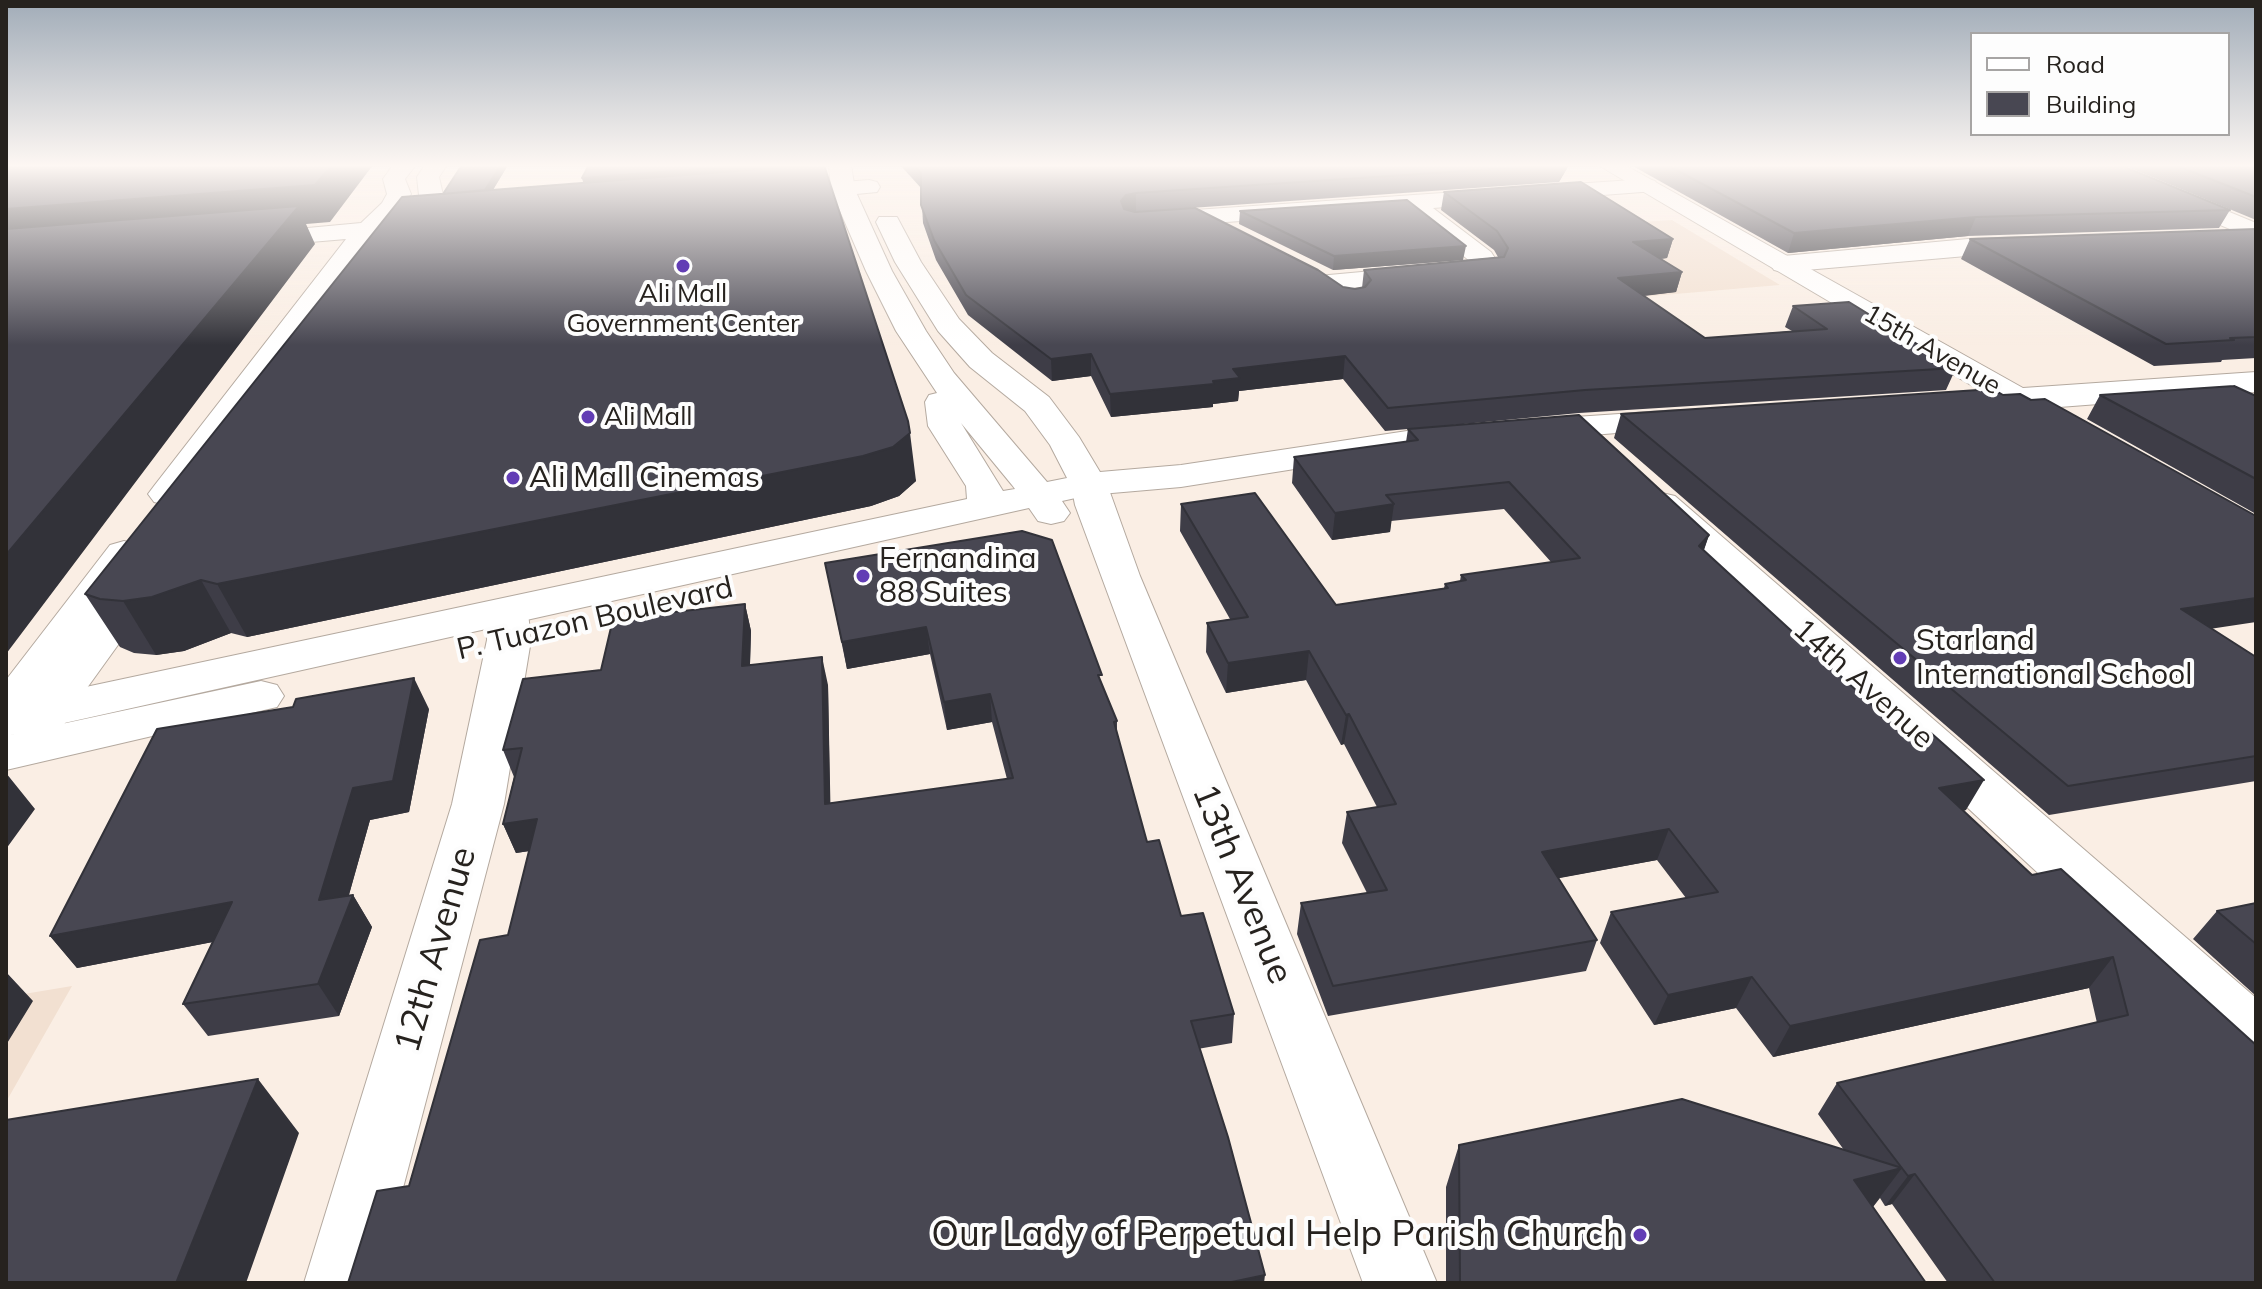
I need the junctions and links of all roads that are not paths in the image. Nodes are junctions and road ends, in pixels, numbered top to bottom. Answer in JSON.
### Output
{"nodes":[{"id":1,"x":384,"y":225,"type":"edge"},
{"id":2,"x":406,"y":225,"type":"edge"},
{"id":3,"x":406,"y":225,"type":"edge"},
{"id":4,"x":867,"y":225,"type":"edge"},
{"id":5,"x":884,"y":225,"type":"edge"},
{"id":6,"x":1216,"y":225,"type":"edge"},
{"id":7,"x":1440,"y":225,"type":"edge"},
{"id":8,"x":1715,"y":225,"type":"edge"},
{"id":9,"x":2234,"y":225,"type":"edge"},
{"id":10,"x":2256,"y":235,"type":"edge"},
{"id":11,"x":222,"y":236,"type":"edge"},
{"id":12,"x":1238,"y":236,"type":"edge"},
{"id":13,"x":2210,"y":239,"type":"edge"},
{"id":14,"x":2043,"y":244,"type":"edge"},
{"id":15,"x":374,"y":246,"type":"junction"},
{"id":16,"x":1783,"y":264,"type":"junction"},
{"id":17,"x":1302,"y":269,"type":"edge"},
{"id":18,"x":1328,"y":282,"type":"junction"},
{"id":19,"x":1364,"y":307,"type":"edge"},
{"id":20,"x":942,"y":379,"type":"junction"},
{"id":21,"x":2256,"y":382,"type":"edge"},
{"id":22,"x":2018,"y":398,"type":"junction"},
{"id":23,"x":1939,"y":403,"type":"edge"},
{"id":24,"x":1037,"y":404,"type":"junction"},
{"id":25,"x":969,"y":413,"type":"junction"},
{"id":26,"x":1703,"y":419,"type":"edge"},
{"id":27,"x":1580,"y":426,"type":"junction"},
{"id":28,"x":2071,"y":428,"type":"edge"},
{"id":29,"x":1091,"y":494,"type":"junction"},
{"id":30,"x":1046,"y":504,"type":"junction"},
{"id":31,"x":987,"y":508,"type":"junction"},
{"id":32,"x":187,"y":521,"type":"edge"},
{"id":33,"x":159,"y":558,"type":"edge"},
{"id":34,"x":508,"y":626,"type":"junction"},
{"id":35,"x":19,"y":729,"type":"edge"},
{"id":36,"x":2256,"y":1036,"type":"edge"},
{"id":37,"x":341,"y":1283,"type":"edge"},
{"id":38,"x":1400,"y":1283,"type":"edge"}],
"edges":[{"from":1,"to":15,"type":"street"},
{"from":2,"to":15,"type":"street"},
{"from":3,"to":15,"type":"street"},
{"from":4,"to":20,"type":"street"},
{"from":5,"to":24,"type":"street","name":"13th Avenue"},
{"from":6,"to":12,"type":"street"},
{"from":7,"to":18,"type":"street"},
{"from":8,"to":16,"type":"street","name":"15th Avenue"},
{"from":9,"to":10,"type":"street"},
{"from":10,"to":13,"type":"street"},
{"from":11,"to":15,"type":"street"},
{"from":14,"to":16,"type":"street"},
{"from":15,"to":32,"type":"street"},
{"from":15,"to":35,"type":"street"},
{"from":16,"to":22,"type":"street","name":"15th Avenue"},
{"from":17,"to":18,"type":"street"},
{"from":18,"to":19,"type":"street"},
{"from":20,"to":25,"type":"street"},
{"from":20,"to":31,"type":"street"},
{"from":21,"to":22,"type":"street"},
{"from":22,"to":23,"type":"street"},
{"from":22,"to":28,"type":"street","name":"15th Avenue"},
{"from":24,"to":25,"type":"street"},
{"from":24,"to":29,"type":"street","name":"13th Avenue"},
{"from":25,"to":30,"type":"street"},
{"from":26,"to":27,"type":"street","name":"P. Tuazon Boulevard"},
{"from":27,"to":29,"type":"street","name":"P. Tuazon Boulevard"},
{"from":27,"to":36,"type":"street","name":"14th Avenue"},
{"from":29,"to":30,"type":"street","name":"P. Tuazon Boulevard"},
{"from":29,"to":38,"type":"street","name":"13th Avenue"},
{"from":30,"to":31,"type":"street","name":"P. Tuazon Boulevard"},
{"from":30,"to":34,"type":"street","name":"P. Tuazon Boulevard"},
{"from":31,"to":34,"type":"street","name":"P. Tuazon Boulevard"},
{"from":33,"to":35,"type":"street"},
{"from":34,"to":35,"type":"street","name":"P. Tuazon Boulevard"},
{"from":34,"to":37,"type":"street","name":"12th Avenue"}]}
